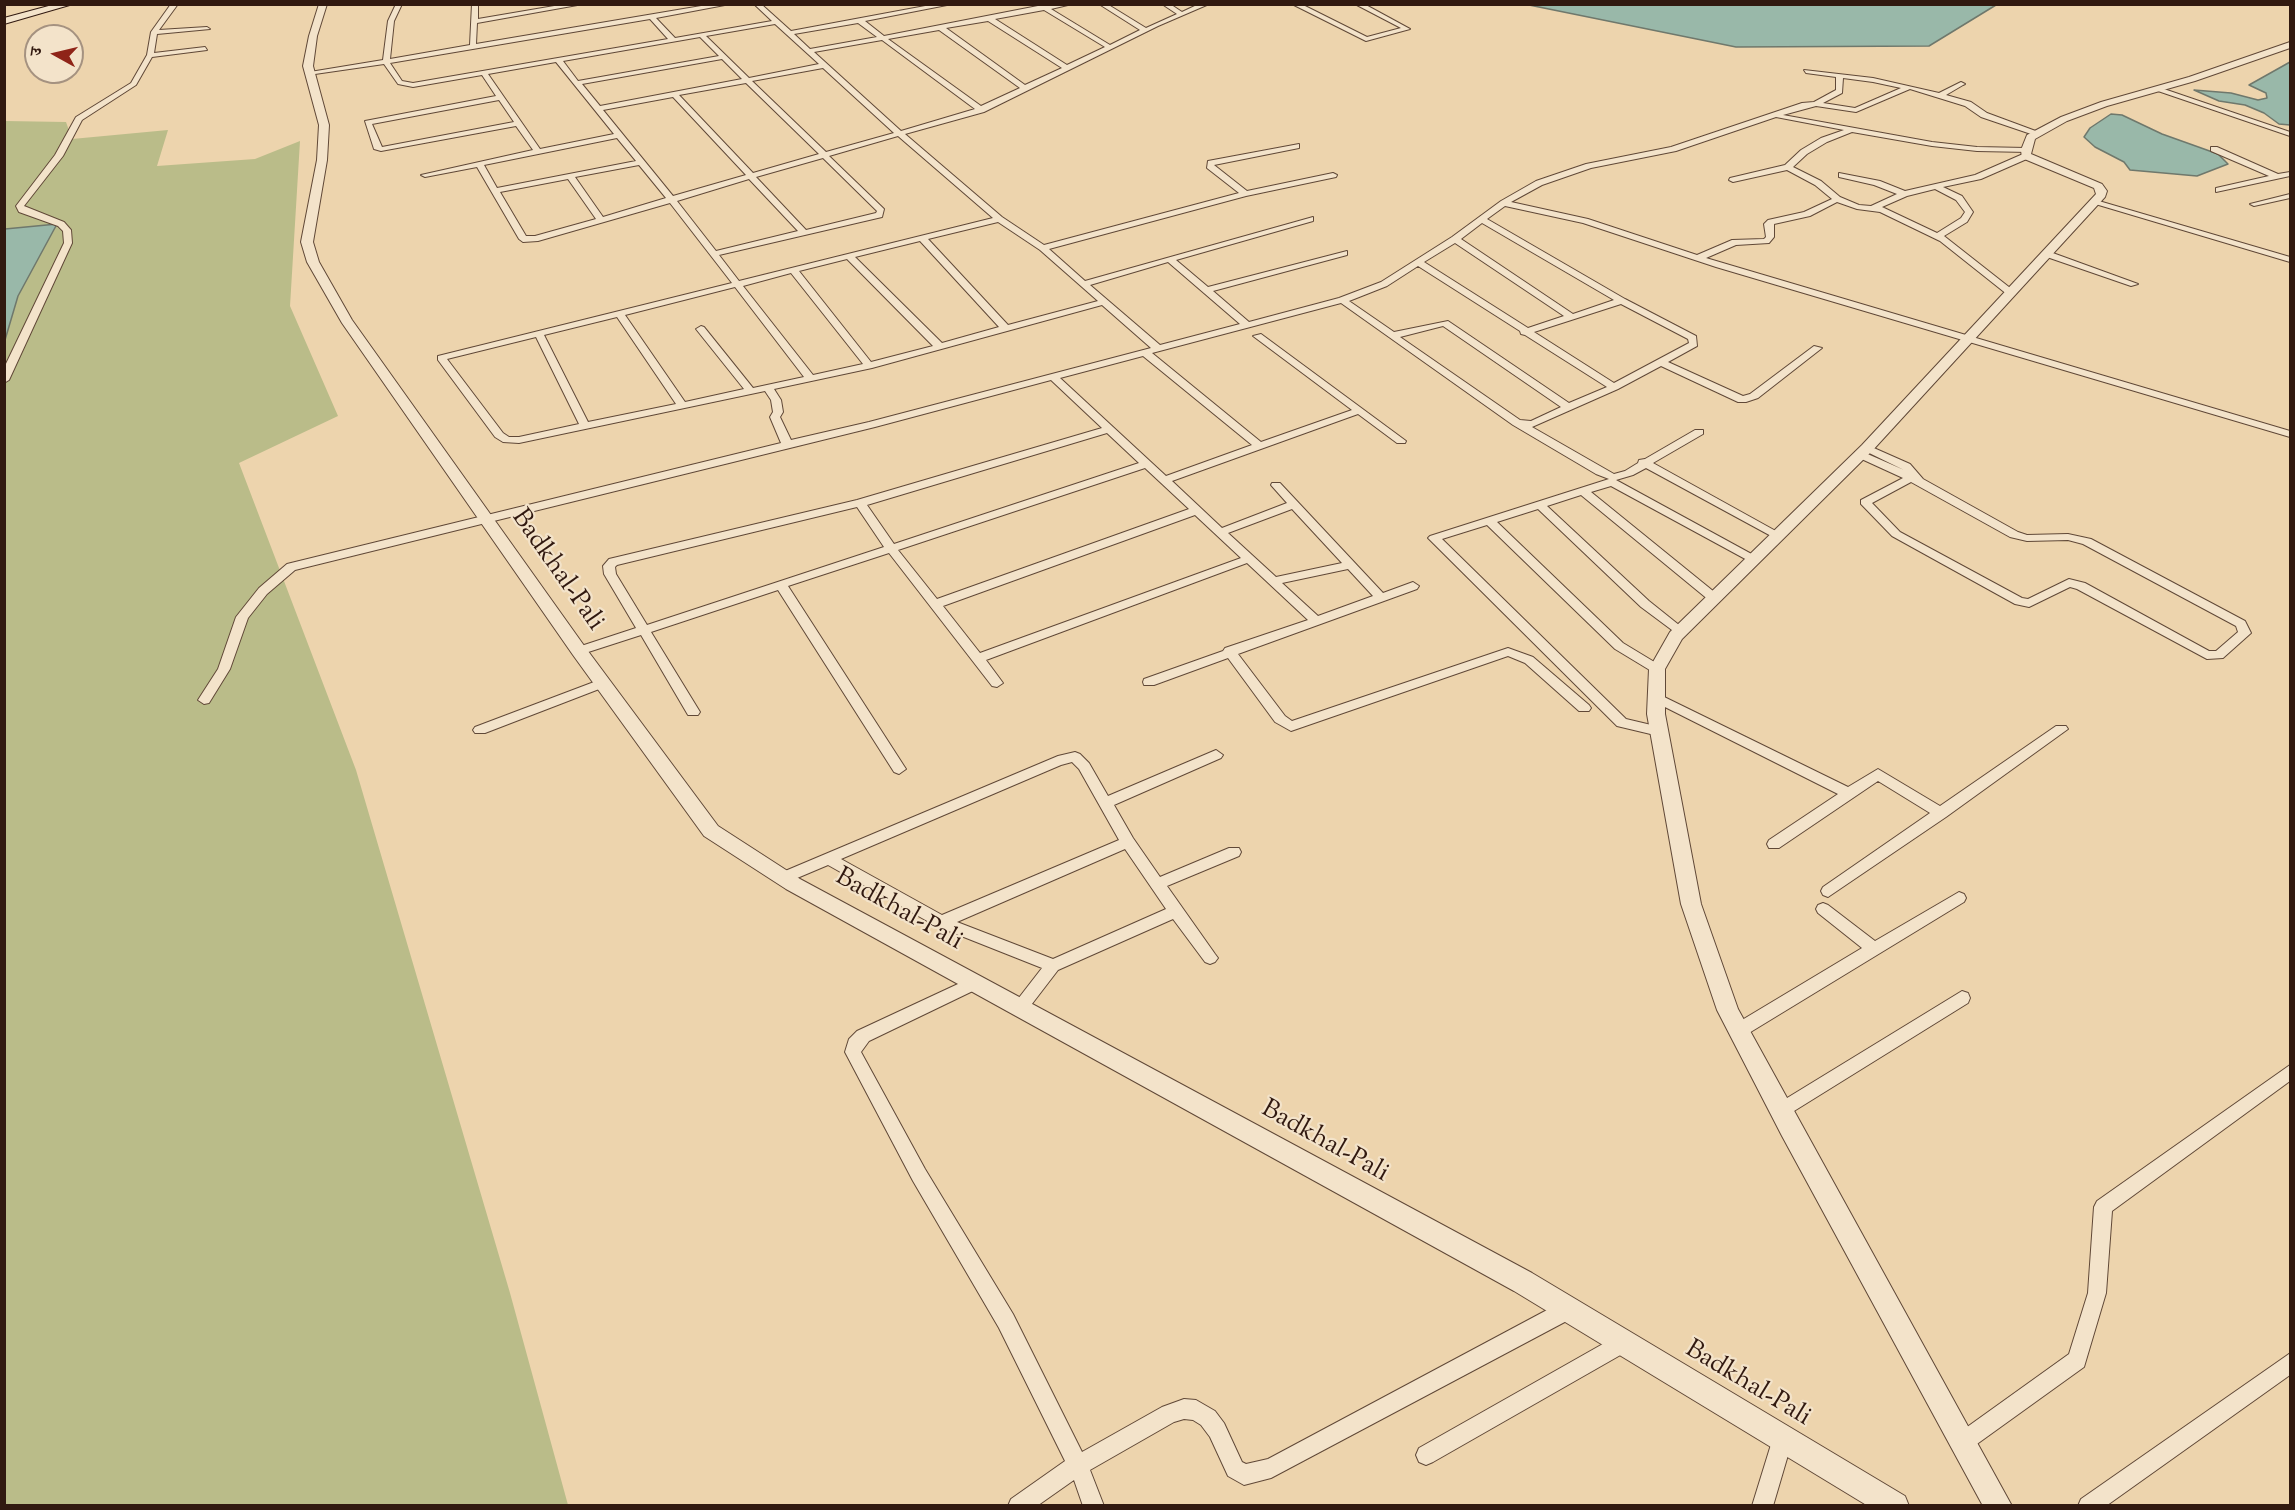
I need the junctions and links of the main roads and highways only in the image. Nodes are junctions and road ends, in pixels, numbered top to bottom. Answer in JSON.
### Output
{"nodes":[{"id":1,"x":53,"y":4,"type":"edge"},
{"id":2,"x":69,"y":4,"type":"edge"},
{"id":3,"x":4,"y":19,"type":"edge"}],
"edges":[{"from":1,"to":3,"type":"main road"},
{"from":2,"to":3,"type":"main road"}]}
